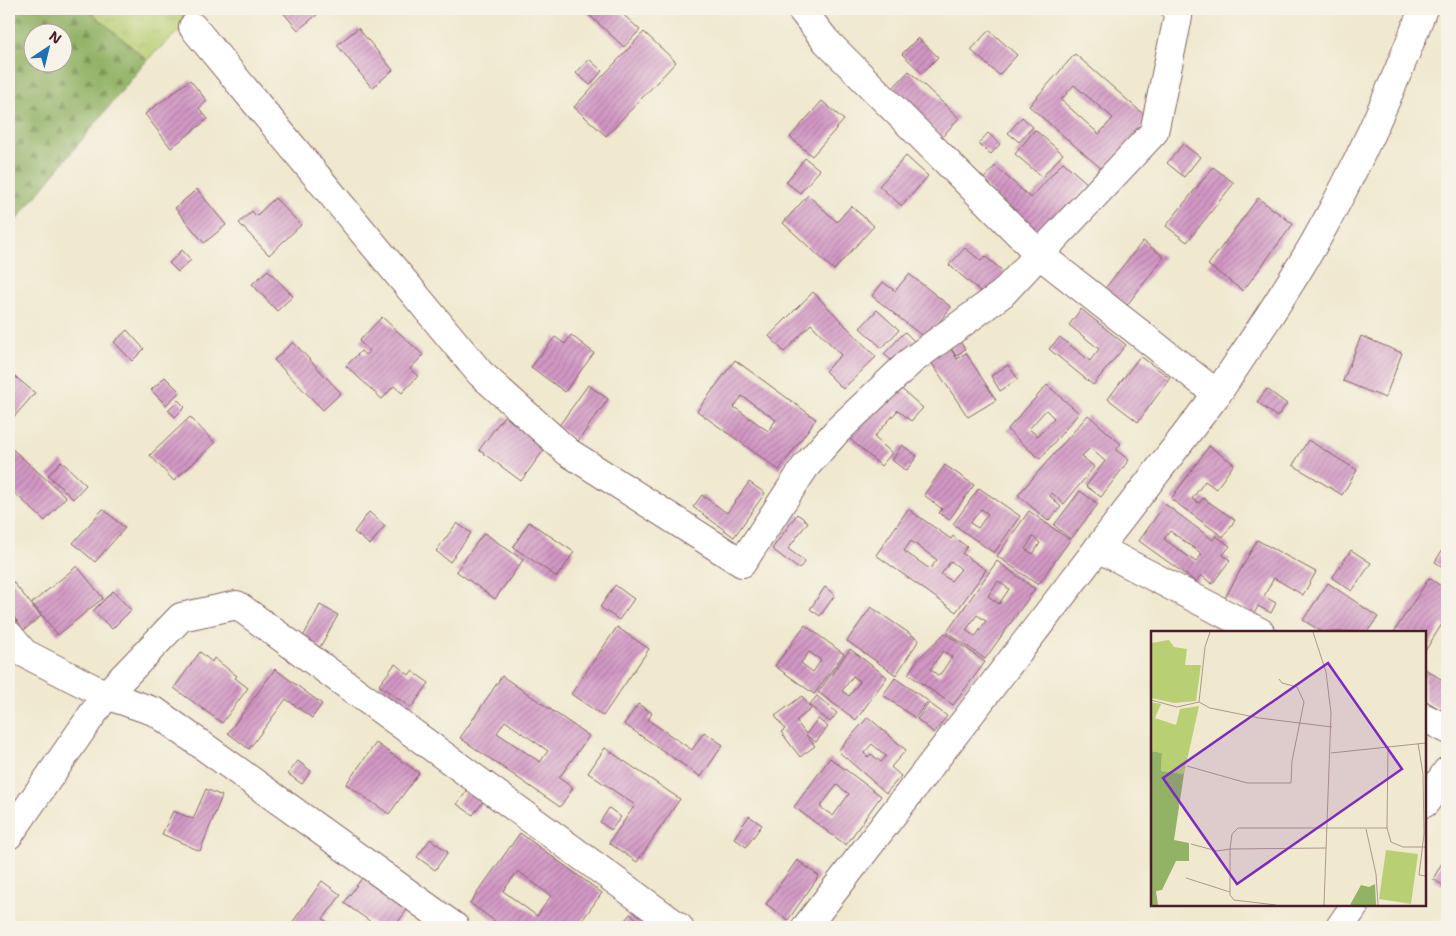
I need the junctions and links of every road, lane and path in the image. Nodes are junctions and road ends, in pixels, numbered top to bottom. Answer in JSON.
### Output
{"nodes":[{"id":1,"x":801,"y":9,"type":"edge"},
{"id":2,"x":1176,"y":9,"type":"edge"},
{"id":3,"x":1423,"y":9,"type":"edge"},
{"id":4,"x":194,"y":27,"type":"dead end"},
{"id":5,"x":1040,"y":255,"type":"junction"},
{"id":6,"x":1217,"y":394,"type":"junction"},
{"id":7,"x":1098,"y":548,"type":"junction"},
{"id":8,"x":1258,"y":631,"type":"edge"},
{"id":9,"x":9,"y":635,"type":"edge"},
{"id":10,"x":106,"y":695,"type":"junction"},
{"id":11,"x":1426,"y":718,"type":"edge"},
{"id":12,"x":1447,"y":729,"type":"edge"},
{"id":13,"x":1447,"y":771,"type":"edge"},
{"id":14,"x":1426,"y":802,"type":"edge"},
{"id":15,"x":9,"y":836,"type":"edge"},
{"id":16,"x":1354,"y":906,"type":"edge"},
{"id":17,"x":454,"y":927,"type":"edge"},
{"id":18,"x":679,"y":927,"type":"edge"},
{"id":19,"x":806,"y":927,"type":"edge"},
{"id":20,"x":1340,"y":927,"type":"edge"}],
"edges":[{"from":1,"to":5,"type":"street"},
{"from":2,"to":5,"type":"street"},
{"from":3,"to":6,"type":"street"},
{"from":4,"to":5,"type":"street"},
{"from":5,"to":6,"type":"street"},
{"from":6,"to":7,"type":"street"},
{"from":7,"to":8,"type":"street"},
{"from":7,"to":19,"type":"street"},
{"from":9,"to":10,"type":"street"},
{"from":10,"to":15,"type":"street"},
{"from":10,"to":17,"type":"street"},
{"from":10,"to":18,"type":"street"},
{"from":11,"to":12,"type":"street"},
{"from":13,"to":14,"type":"street"},
{"from":16,"to":20,"type":"street"}]}
